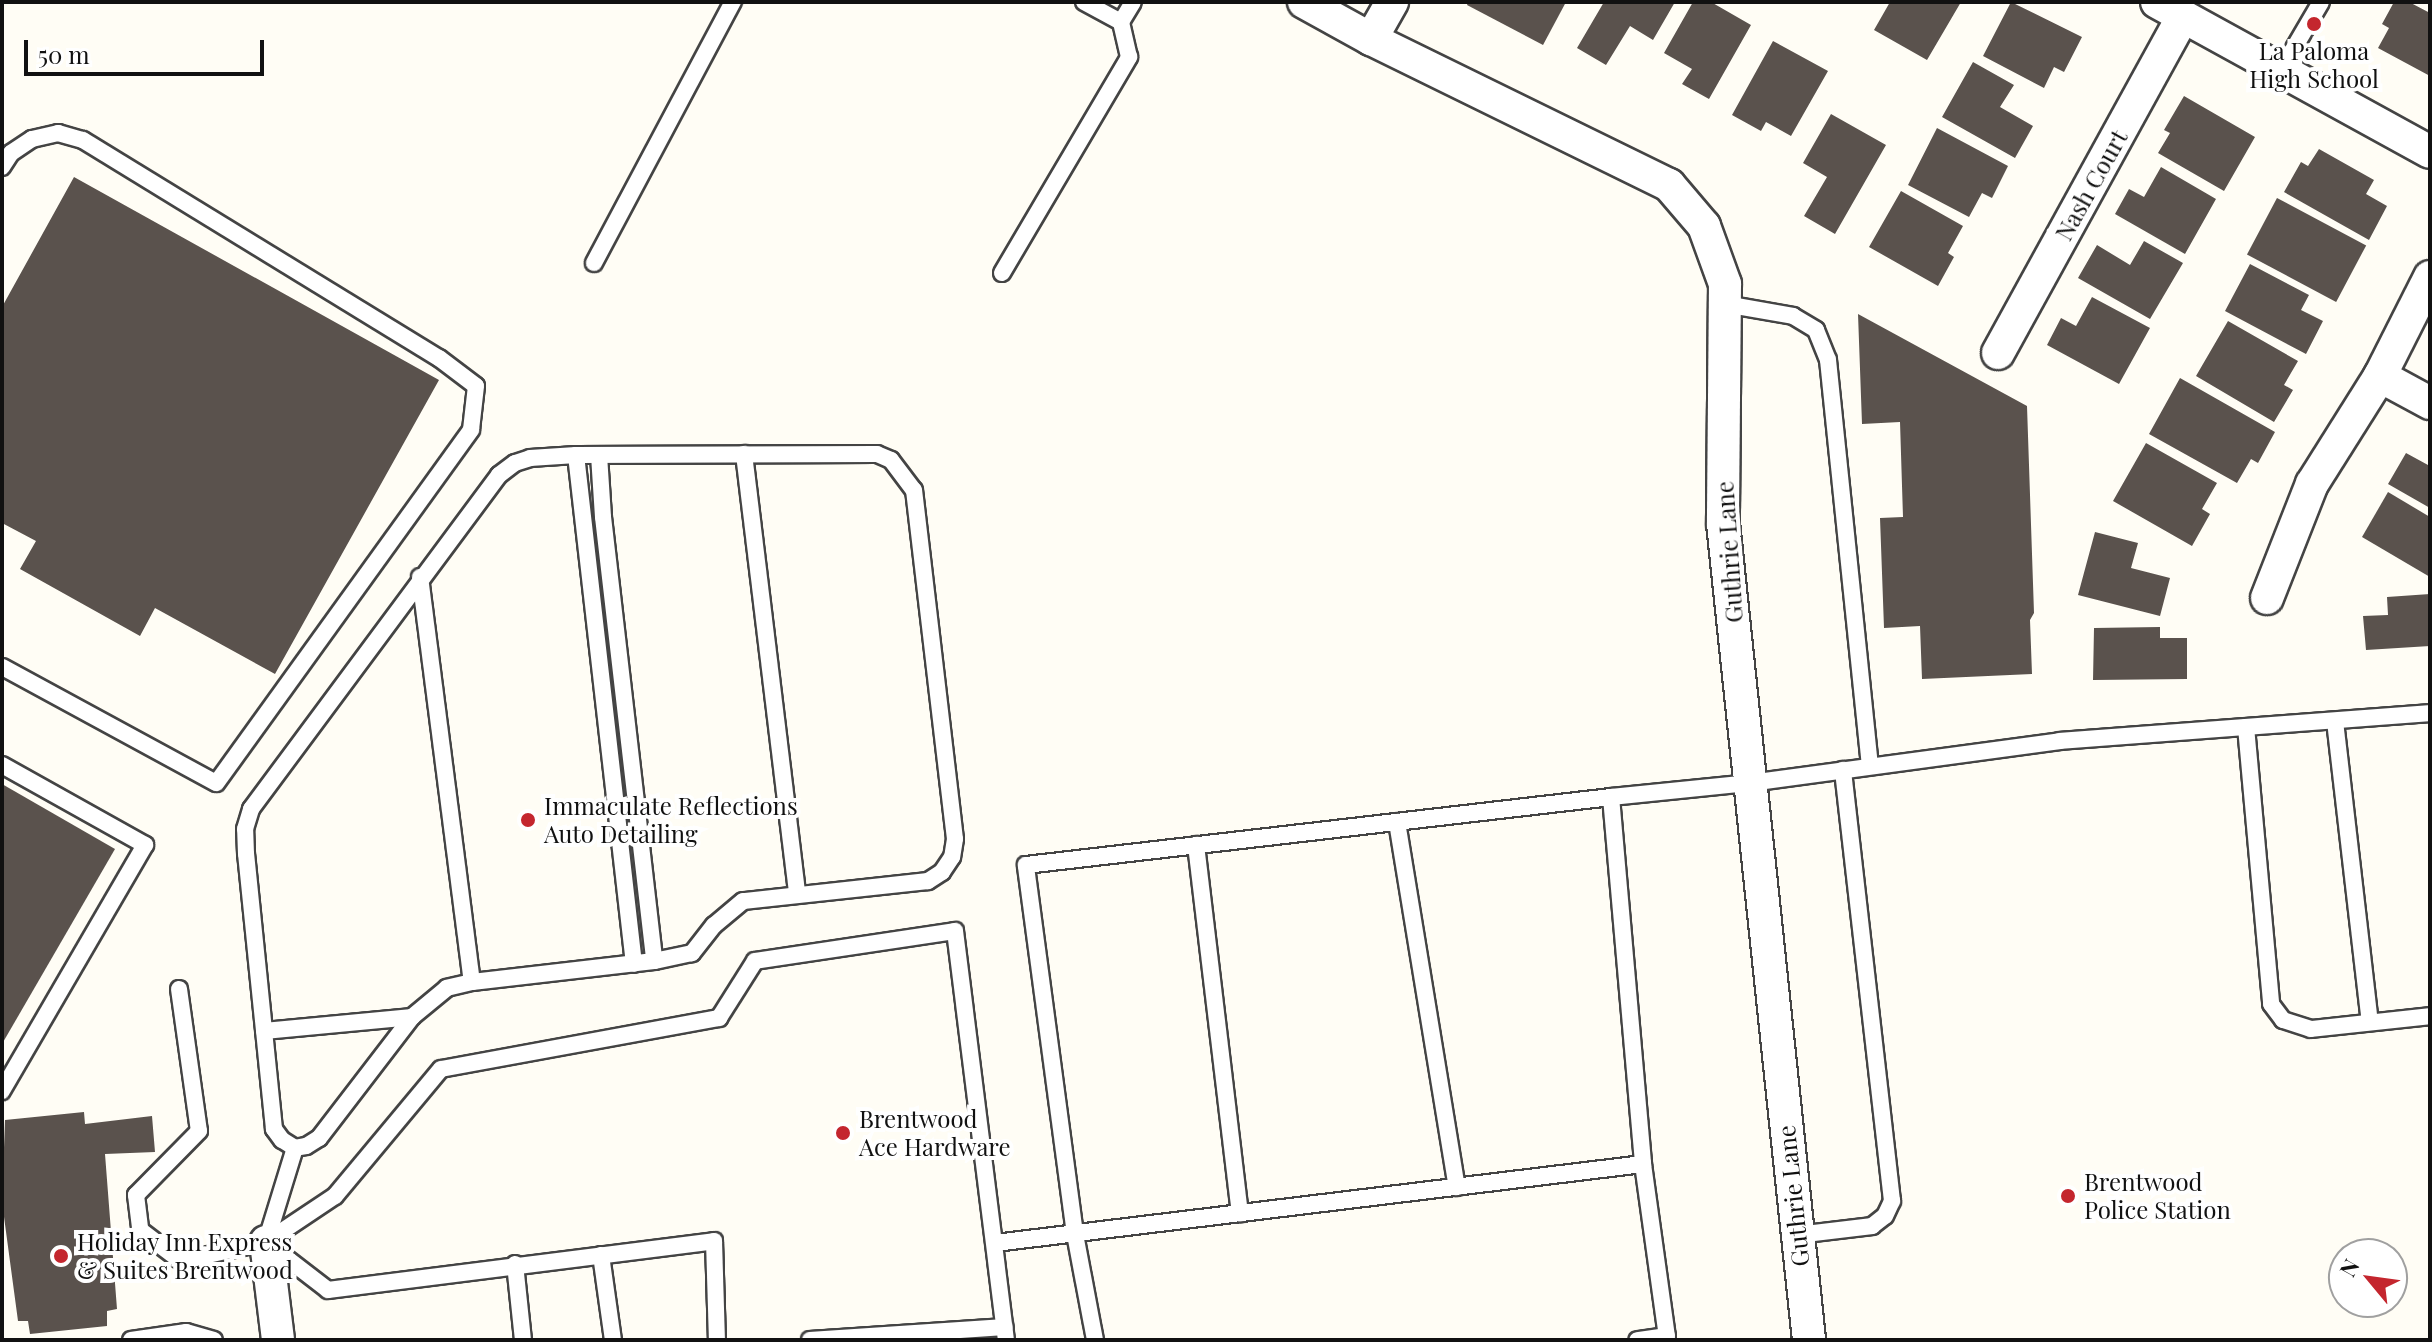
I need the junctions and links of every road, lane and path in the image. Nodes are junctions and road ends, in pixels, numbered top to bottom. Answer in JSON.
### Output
{"nodes":[{"id":1,"x":733,"y":2,"type":"edge"},
{"id":2,"x":1084,"y":2,"type":"edge"},
{"id":3,"x":1133,"y":2,"type":"edge"},
{"id":4,"x":1304,"y":2,"type":"edge"},
{"id":5,"x":1392,"y":2,"type":"edge"},
{"id":6,"x":2321,"y":2,"type":"edge"},
{"id":7,"x":2170,"y":10,"type":"edge"},
{"id":8,"x":1121,"y":22,"type":"junction"},
{"id":9,"x":1371,"y":39,"type":"junction"},
{"id":10,"x":2280,"y":72,"type":"junction"},
{"id":11,"x":2430,"y":152,"type":"edge"},
{"id":12,"x":2,"y":167,"type":"edge"},
{"id":13,"x":594,"y":263,"type":"dead end"},
{"id":14,"x":1002,"y":273,"type":"dead end"},
{"id":15,"x":2430,"y":277,"type":"edge"},
{"id":16,"x":1725,"y":304,"type":"junction"},
{"id":17,"x":1998,"y":353,"type":"dead end"},
{"id":18,"x":2380,"y":376,"type":"junction"},
{"id":19,"x":2430,"y":403,"type":"edge"},
{"id":20,"x":744,"y":454,"type":"junction"},
{"id":21,"x":576,"y":455,"type":"junction"},
{"id":22,"x":599,"y":455,"type":"junction"},
{"id":23,"x":420,"y":577,"type":"junction"},
{"id":24,"x":2267,"y":598,"type":"dead end"},
{"id":25,"x":2,"y":667,"type":"edge"},
{"id":26,"x":2430,"y":713,"type":"edge"},
{"id":27,"x":2335,"y":721,"type":"junction"},
{"id":28,"x":2246,"y":727,"type":"junction"},
{"id":29,"x":2,"y":765,"type":"edge"},
{"id":30,"x":1870,"y":766,"type":"junction"},
{"id":31,"x":1843,"y":770,"type":"junction"},
{"id":32,"x":1750,"y":783,"type":"junction"},
{"id":33,"x":1611,"y":797,"type":"junction"},
{"id":34,"x":1397,"y":822,"type":"junction"},
{"id":35,"x":1196,"y":845,"type":"junction"},
{"id":36,"x":797,"y":893,"type":"junction"},
{"id":37,"x":654,"y":961,"type":"junction"},
{"id":38,"x":634,"y":964,"type":"junction"},
{"id":39,"x":472,"y":982,"type":"junction"},
{"id":40,"x":179,"y":989,"type":"dead end"},
{"id":41,"x":2430,"y":1016,"type":"edge"},
{"id":42,"x":412,"y":1017,"type":"junction"},
{"id":43,"x":2370,"y":1022,"type":"junction"},
{"id":44,"x":264,"y":1031,"type":"junction"},
{"id":45,"x":2,"y":1091,"type":"edge"},
{"id":46,"x":295,"y":1148,"type":"junction"},
{"id":47,"x":1643,"y":1164,"type":"junction"},
{"id":48,"x":1457,"y":1187,"type":"junction"},
{"id":49,"x":1240,"y":1213,"type":"junction"},
{"id":50,"x":1075,"y":1234,"type":"junction"},
{"id":51,"x":1797,"y":1235,"type":"junction"},
{"id":52,"x":266,"y":1242,"type":"junction"},
{"id":53,"x":995,"y":1243,"type":"junction"},
{"id":54,"x":601,"y":1255,"type":"junction"},
{"id":55,"x":515,"y":1264,"type":"junction"},
{"id":56,"x":1006,"y":1334,"type":"edge"},
{"id":57,"x":131,"y":1340,"type":"edge"},
{"id":58,"x":214,"y":1340,"type":"edge"},
{"id":59,"x":278,"y":1340,"type":"edge"},
{"id":60,"x":523,"y":1340,"type":"edge"},
{"id":61,"x":613,"y":1340,"type":"edge"},
{"id":62,"x":717,"y":1340,"type":"edge"},
{"id":63,"x":810,"y":1340,"type":"edge"},
{"id":64,"x":1095,"y":1340,"type":"edge"},
{"id":65,"x":1637,"y":1340,"type":"edge"},
{"id":66,"x":1809,"y":1340,"type":"edge"}],
"edges":[{"from":1,"to":13,"type":"lane"},
{"from":2,"to":8,"type":"lane"},
{"from":3,"to":8,"type":"lane"},
{"from":4,"to":9,"type":"street","name":"Guthrie Lane"},
{"from":5,"to":9,"type":"street"},
{"from":6,"to":10,"type":"lane"},
{"from":7,"to":10,"type":"street"},
{"from":7,"to":17,"type":"street","name":"Nash Court"},
{"from":8,"to":14,"type":"lane"},
{"from":9,"to":16,"type":"street","name":"Guthrie Lane"},
{"from":10,"to":11,"type":"street"},
{"from":12,"to":25,"type":"lane"},
{"from":15,"to":18,"type":"street"},
{"from":16,"to":30,"type":"lane"},
{"from":16,"to":32,"type":"street","name":"Guthrie Lane"},
{"from":18,"to":19,"type":"street"},
{"from":18,"to":24,"type":"street"},
{"from":20,"to":22,"type":"lane"},
{"from":20,"to":36,"type":"lane"},
{"from":20,"to":36,"type":"lane"},
{"from":21,"to":22,"type":"lane"},
{"from":21,"to":23,"type":"lane"},
{"from":21,"to":38,"type":"lane"},
{"from":22,"to":37,"type":"lane"},
{"from":23,"to":39,"type":"lane"},
{"from":23,"to":44,"type":"lane"},
{"from":26,"to":27,"type":"lane"},
{"from":27,"to":28,"type":"lane"},
{"from":27,"to":43,"type":"lane"},
{"from":28,"to":30,"type":"lane"},
{"from":28,"to":43,"type":"lane"},
{"from":29,"to":45,"type":"lane"},
{"from":30,"to":31,"type":"lane"},
{"from":31,"to":32,"type":"lane"},
{"from":31,"to":51,"type":"lane"},
{"from":32,"to":33,"type":"lane"},
{"from":32,"to":51,"type":"street","name":"Guthrie Lane"},
{"from":33,"to":34,"type":"lane"},
{"from":33,"to":47,"type":"lane"},
{"from":34,"to":35,"type":"lane"},
{"from":34,"to":48,"type":"lane"},
{"from":35,"to":49,"type":"lane"},
{"from":35,"to":50,"type":"lane"},
{"from":36,"to":37,"type":"lane"},
{"from":37,"to":38,"type":"lane"},
{"from":38,"to":39,"type":"lane"},
{"from":39,"to":42,"type":"lane"},
{"from":40,"to":52,"type":"lane"},
{"from":41,"to":43,"type":"lane"},
{"from":42,"to":44,"type":"lane"},
{"from":42,"to":46,"type":"lane"},
{"from":44,"to":46,"type":"lane"},
{"from":46,"to":52,"type":"lane"},
{"from":47,"to":48,"type":"lane"},
{"from":47,"to":65,"type":"lane"},
{"from":48,"to":49,"type":"lane"},
{"from":49,"to":50,"type":"lane"},
{"from":50,"to":53,"type":"lane"},
{"from":50,"to":64,"type":"lane"},
{"from":51,"to":66,"type":"street","name":"Guthrie Lane"},
{"from":52,"to":53,"type":"lane"},
{"from":52,"to":55,"type":"lane"},
{"from":52,"to":59,"type":"street"},
{"from":53,"to":56,"type":"lane"},
{"from":54,"to":55,"type":"lane"},
{"from":54,"to":61,"type":"lane"},
{"from":54,"to":62,"type":"lane"},
{"from":55,"to":60,"type":"lane"},
{"from":56,"to":63,"type":"lane"},
{"from":57,"to":58,"type":"lane"}]}
